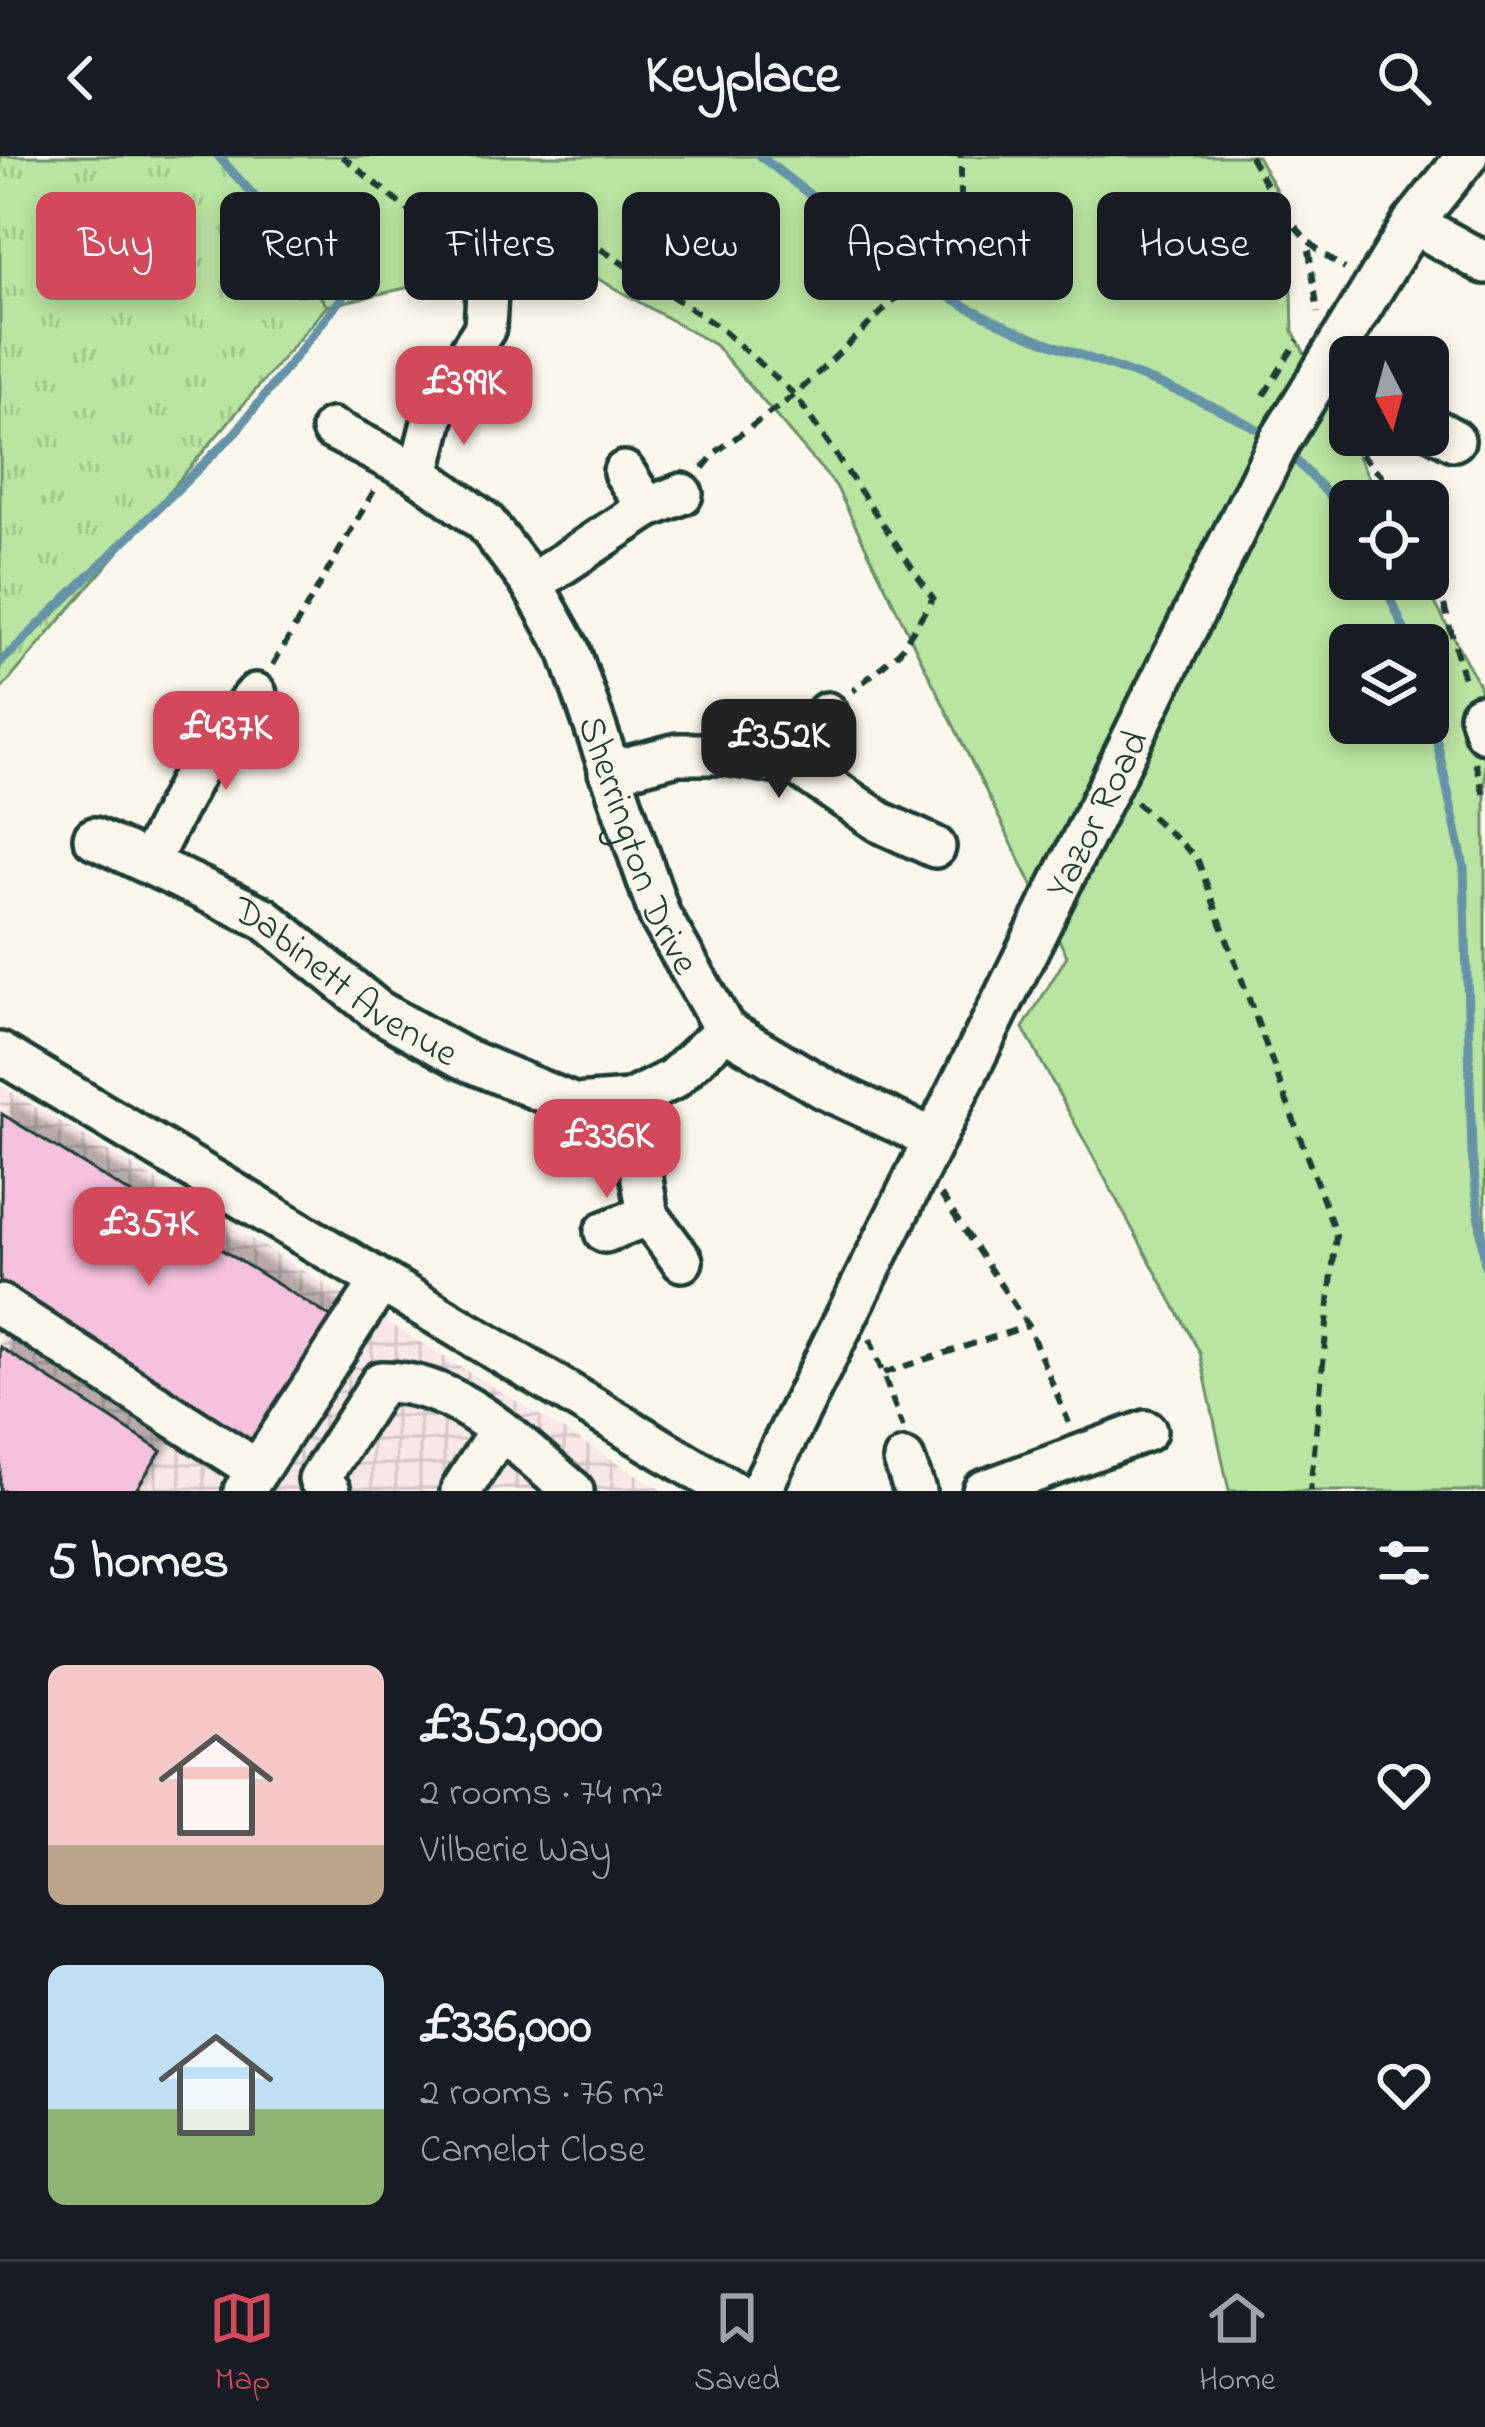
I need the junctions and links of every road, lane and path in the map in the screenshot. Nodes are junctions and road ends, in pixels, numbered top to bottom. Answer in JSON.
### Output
{"nodes":[{"id":1,"x":342,"y":156,"type":"edge"},
{"id":2,"x":961,"y":156,"type":"edge"},
{"id":3,"x":1250,"y":156,"type":"edge"},
{"id":4,"x":1467,"y":156,"type":"edge"},
{"id":5,"x":404,"y":206,"type":"edge"},
{"id":6,"x":1413,"y":223,"type":"junction"},
{"id":7,"x":1308,"y":246,"type":"junction"},
{"id":8,"x":598,"y":247,"type":"edge"},
{"id":9,"x":1485,"y":263,"type":"edge"},
{"id":10,"x":1374,"y":286,"type":"junction"},
{"id":11,"x":487,"y":300,"type":"edge"},
{"id":12,"x":1318,"y":313,"type":"dead end"},
{"id":13,"x":1353,"y":336,"type":"edge"},
{"id":14,"x":1329,"y":385,"type":"edge"},
{"id":15,"x":795,"y":395,"type":"junction"},
{"id":16,"x":332,"y":429,"type":"dead end"},
{"id":17,"x":1363,"y":456,"type":"edge"},
{"id":18,"x":405,"y":467,"type":"junction"},
{"id":19,"x":624,"y":472,"type":"dead end"},
{"id":20,"x":1385,"y":480,"type":"edge"},
{"id":21,"x":665,"y":501,"type":"junction"},
{"id":22,"x":532,"y":584,"type":"junction"},
{"id":23,"x":1444,"y":600,"type":"edge"},
{"id":24,"x":256,"y":694,"type":"joint"},
{"id":25,"x":827,"y":713,"type":"joint"},
{"id":26,"x":1476,"y":726,"type":"edge"},
{"id":27,"x":798,"y":766,"type":"junction"},
{"id":28,"x":609,"y":772,"type":"junction"},
{"id":29,"x":1112,"y":779,"type":"junction"},
{"id":30,"x":1485,"y":799,"type":"edge"},
{"id":31,"x":94,"y":838,"type":"dead end"},
{"id":32,"x":935,"y":847,"type":"dead end"},
{"id":33,"x":149,"y":861,"type":"junction"},
{"id":34,"x":725,"y":1030,"type":"junction"},
{"id":35,"x":0,"y":1053,"type":"edge"},
{"id":36,"x":629,"y":1101,"type":"junction"},
{"id":37,"x":928,"y":1150,"type":"junction"},
{"id":38,"x":648,"y":1215,"type":"junction"},
{"id":39,"x":605,"y":1232,"type":"dead end"},
{"id":40,"x":682,"y":1261,"type":"dead end"},
{"id":41,"x":381,"y":1281,"type":"junction"},
{"id":42,"x":853,"y":1298,"type":"junction"},
{"id":43,"x":0,"y":1305,"type":"edge"},
{"id":44,"x":1028,"y":1326,"type":"junction"},
{"id":45,"x":884,"y":1373,"type":"junction"},
{"id":46,"x":500,"y":1430,"type":"junction"},
{"id":47,"x":1146,"y":1431,"type":"dead end"},
{"id":48,"x":1082,"y":1454,"type":"junction"},
{"id":49,"x":910,"y":1475,"type":"edge"},
{"id":50,"x":250,"y":1480,"type":"edge"},
{"id":51,"x":559,"y":1486,"type":"edge"},
{"id":52,"x":330,"y":1491,"type":"edge"},
{"id":53,"x":461,"y":1491,"type":"edge"},
{"id":54,"x":733,"y":1491,"type":"edge"},
{"id":55,"x":760,"y":1491,"type":"edge"},
{"id":56,"x":983,"y":1491,"type":"edge"},
{"id":57,"x":1310,"y":1491,"type":"edge"}],
"edges":[{"from":1,"to":5,"type":"path"},
{"from":2,"to":15,"type":"path"},
{"from":3,"to":7,"type":"path"},
{"from":4,"to":6,"type":"street","name":"Yazor Road"},
{"from":6,"to":9,"type":"street"},
{"from":6,"to":10,"type":"street","name":"Yazor Road"},
{"from":7,"to":10,"type":"path"},
{"from":7,"to":12,"type":"path"},
{"from":8,"to":15,"type":"path"},
{"from":10,"to":13,"type":"street","name":"Yazor Road"},
{"from":11,"to":18,"type":"street"},
{"from":14,"to":29,"type":"street","name":"Yazor Road"},
{"from":15,"to":21,"type":"path"},
{"from":15,"to":25,"type":"path"},
{"from":16,"to":18,"type":"street","name":"Sherrington Drive"},
{"from":17,"to":20,"type":"path"},
{"from":18,"to":22,"type":"street","name":"Sherrington Drive"},
{"from":18,"to":24,"type":"path"},
{"from":19,"to":21,"type":"street"},
{"from":21,"to":22,"type":"street"},
{"from":22,"to":28,"type":"street","name":"Sherrington Drive"},
{"from":23,"to":26,"type":"path"},
{"from":24,"to":33,"type":"street"},
{"from":25,"to":27,"type":"street"},
{"from":26,"to":30,"type":"path"},
{"from":27,"to":28,"type":"street"},
{"from":27,"to":32,"type":"street"},
{"from":28,"to":34,"type":"street","name":"Sherrington Drive"},
{"from":29,"to":37,"type":"street","name":"Yazor Road"},
{"from":29,"to":57,"type":"path"},
{"from":31,"to":33,"type":"street","name":"Dabinett Avenue"},
{"from":33,"to":36,"type":"street","name":"Dabinett Avenue"},
{"from":34,"to":36,"type":"street","name":"Dabinett Avenue"},
{"from":34,"to":37,"type":"street","name":"Sherrington Drive"},
{"from":35,"to":41,"type":"street"},
{"from":36,"to":38,"type":"street"},
{"from":37,"to":42,"type":"street","name":"Yazor Road"},
{"from":37,"to":44,"type":"path"},
{"from":38,"to":39,"type":"street"},
{"from":38,"to":40,"type":"street"},
{"from":41,"to":50,"type":"street"},
{"from":41,"to":54,"type":"street"},
{"from":42,"to":45,"type":"path"},
{"from":42,"to":55,"type":"street","name":"Yazor Road"},
{"from":43,"to":50,"type":"street"},
{"from":44,"to":45,"type":"path"},
{"from":44,"to":48,"type":"path"},
{"from":45,"to":49,"type":"path"},
{"from":46,"to":51,"type":"street"},
{"from":46,"to":52,"type":"street"},
{"from":46,"to":53,"type":"street"},
{"from":47,"to":48,"type":"street"},
{"from":48,"to":56,"type":"street"}]}
